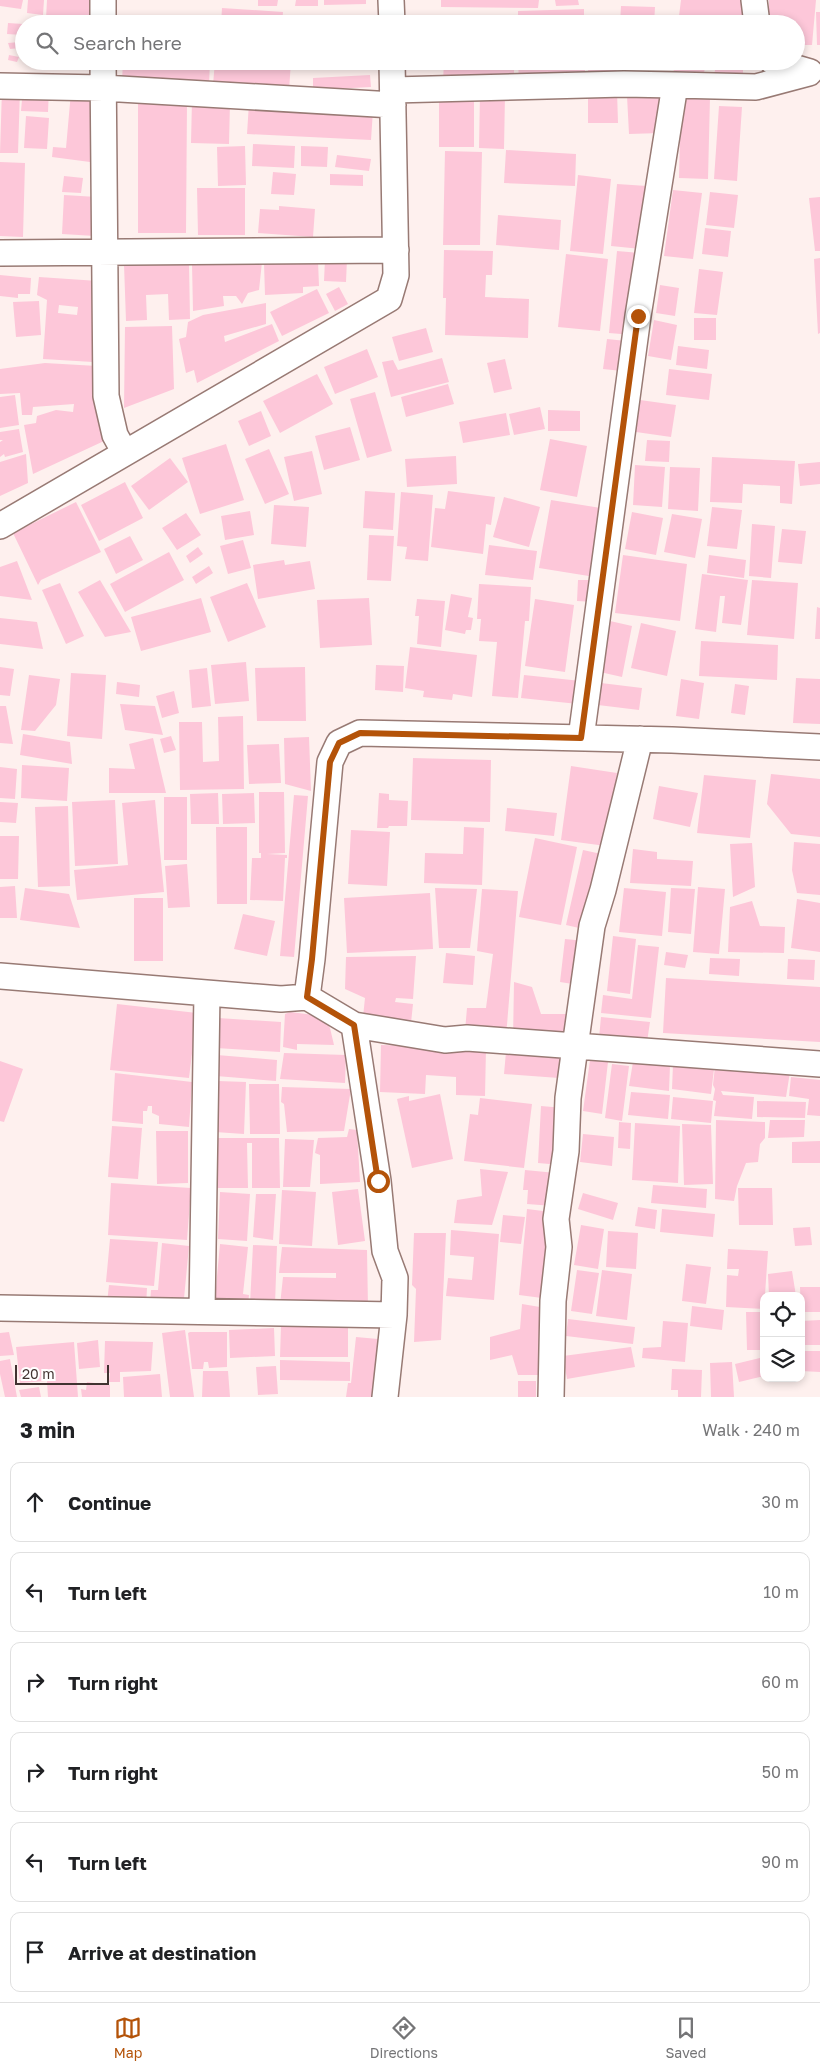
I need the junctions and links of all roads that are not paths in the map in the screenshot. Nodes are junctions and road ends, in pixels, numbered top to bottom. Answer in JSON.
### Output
{"nodes":[{"id":1,"x":103,"y":0,"type":"edge"},
{"id":2,"x":391,"y":0,"type":"edge"},
{"id":3,"x":754,"y":0,"type":"edge"},
{"id":4,"x":103,"y":15,"type":"edge"},
{"id":5,"x":392,"y":15,"type":"edge"},
{"id":6,"x":755,"y":15,"type":"edge"},
{"id":7,"x":103,"y":70,"type":"edge"},
{"id":8,"x":392,"y":70,"type":"edge"},
{"id":9,"x":814,"y":72,"type":"edge"},
{"id":10,"x":675,"y":85,"type":"junction"},
{"id":11,"x":0,"y":86,"type":"edge"},
{"id":12,"x":103,"y":88,"type":"junction"},
{"id":13,"x":393,"y":97,"type":"junction"},
{"id":14,"x":396,"y":250,"type":"junction"},
{"id":15,"x":0,"y":253,"type":"edge"},
{"id":16,"x":105,"y":253,"type":"junction"},
{"id":17,"x":125,"y":453,"type":"junction"},
{"id":18,"x":0,"y":526,"type":"edge"},
{"id":19,"x":581,"y":738,"type":"junction"},
{"id":20,"x":640,"y":739,"type":"junction"},
{"id":21,"x":820,"y":747,"type":"edge"},
{"id":22,"x":0,"y":976,"type":"edge"},
{"id":23,"x":207,"y":994,"type":"junction"},
{"id":24,"x":307,"y":997,"type":"junction"},
{"id":25,"x":354,"y":1025,"type":"junction"},
{"id":26,"x":575,"y":1047,"type":"junction"},
{"id":27,"x":820,"y":1064,"type":"edge"},
{"id":28,"x":0,"y":1308,"type":"edge"},
{"id":29,"x":202,"y":1311,"type":"junction"},
{"id":30,"x":394,"y":1314,"type":"junction"},
{"id":31,"x":385,"y":1397,"type":"edge"},
{"id":32,"x":551,"y":1397,"type":"edge"}],
"edges":[{"from":1,"to":4,"type":"street"},
{"from":2,"to":5,"type":"street"},
{"from":3,"to":6,"type":"street"},
{"from":7,"to":12,"type":"street"},
{"from":8,"to":13,"type":"street"},
{"from":9,"to":10,"type":"street"},
{"from":10,"to":13,"type":"street"},
{"from":10,"to":19,"type":"street"},
{"from":11,"to":12,"type":"street"},
{"from":12,"to":13,"type":"street"},
{"from":12,"to":16,"type":"street"},
{"from":13,"to":14,"type":"street"},
{"from":14,"to":16,"type":"street"},
{"from":14,"to":17,"type":"street"},
{"from":15,"to":16,"type":"street"},
{"from":16,"to":17,"type":"street"},
{"from":17,"to":18,"type":"street"},
{"from":19,"to":20,"type":"street"},
{"from":19,"to":24,"type":"street"},
{"from":20,"to":21,"type":"street"},
{"from":20,"to":26,"type":"street"},
{"from":22,"to":23,"type":"street"},
{"from":23,"to":24,"type":"street"},
{"from":23,"to":29,"type":"street"},
{"from":24,"to":25,"type":"street"},
{"from":25,"to":26,"type":"street"},
{"from":25,"to":30,"type":"street"},
{"from":26,"to":27,"type":"street"},
{"from":26,"to":32,"type":"street"},
{"from":28,"to":29,"type":"street"},
{"from":29,"to":30,"type":"street"},
{"from":30,"to":31,"type":"street"}]}
